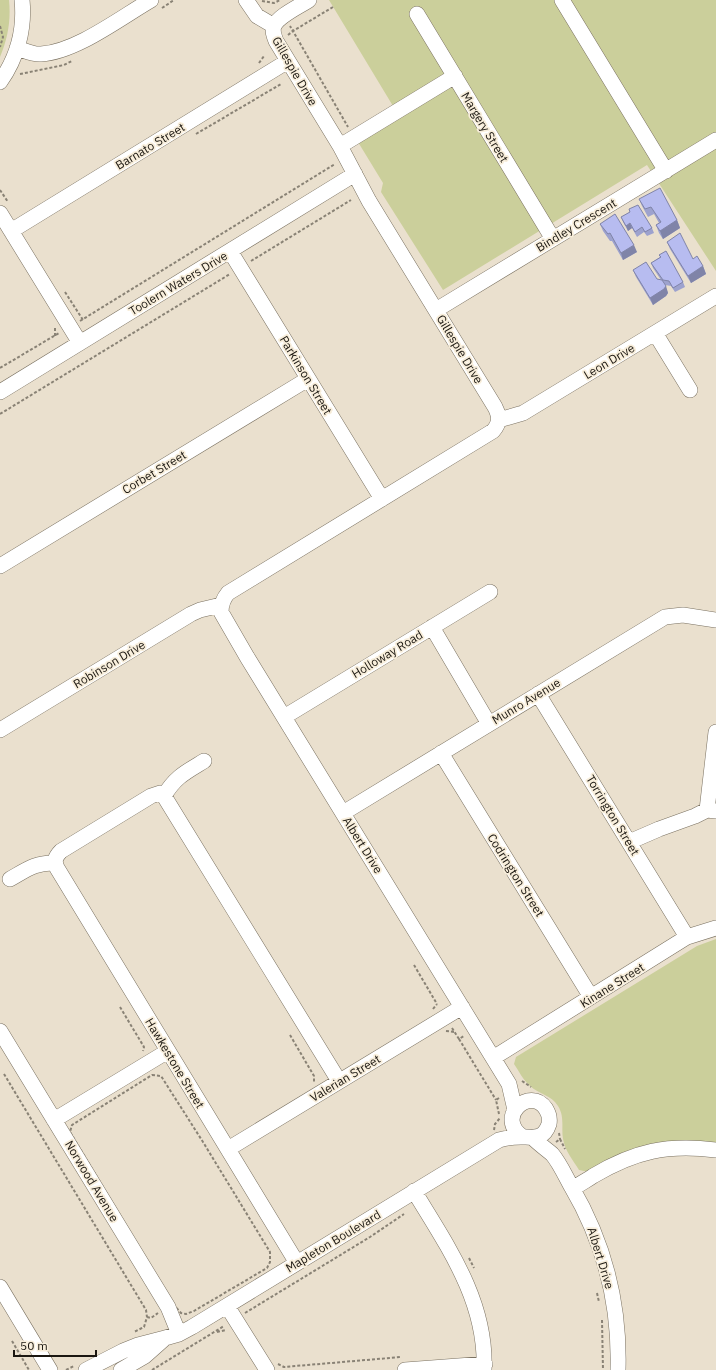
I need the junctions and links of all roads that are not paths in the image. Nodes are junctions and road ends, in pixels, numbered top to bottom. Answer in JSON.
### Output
{"nodes":[{"id":1,"x":22,"y":0,"type":"edge"},
{"id":2,"x":151,"y":0,"type":"edge"},
{"id":3,"x":246,"y":0,"type":"edge"},
{"id":4,"x":309,"y":0,"type":"edge"},
{"id":5,"x":562,"y":0,"type":"edge"},
{"id":6,"x":417,"y":14,"type":"dead end"},
{"id":7,"x":274,"y":26,"type":"junction"},
{"id":8,"x":17,"y":48,"type":"junction"},
{"id":9,"x":288,"y":61,"type":"junction"},
{"id":10,"x":455,"y":76,"type":"junction"},
{"id":11,"x":0,"y":82,"type":"edge"},
{"id":12,"x":716,"y":140,"type":"edge"},
{"id":13,"x":343,"y":151,"type":"junction"},
{"id":14,"x":666,"y":171,"type":"junction"},
{"id":15,"x":355,"y":174,"type":"junction"},
{"id":16,"x":0,"y":213,"type":"edge"},
{"id":17,"x":11,"y":231,"type":"junction"},
{"id":18,"x":553,"y":239,"type":"junction"},
{"id":19,"x":230,"y":251,"type":"junction"},
{"id":20,"x":716,"y":296,"type":"edge"},
{"id":21,"x":436,"y":310,"type":"junction"},
{"id":22,"x":655,"y":333,"type":"junction"},
{"id":23,"x":80,"y":343,"type":"junction"},
{"id":24,"x":308,"y":379,"type":"junction"},
{"id":25,"x":690,"y":390,"type":"dead end"},
{"id":26,"x":0,"y":392,"type":"edge"},
{"id":27,"x":499,"y":420,"type":"junction"},
{"id":28,"x":382,"y":499,"type":"junction"},
{"id":29,"x":0,"y":566,"type":"edge"},
{"id":30,"x":490,"y":592,"type":"dead end"},
{"id":31,"x":221,"y":605,"type":"junction"},
{"id":32,"x":716,"y":620,"type":"edge"},
{"id":33,"x":432,"y":627,"type":"junction"},
{"id":34,"x":538,"y":694,"type":"junction"},
{"id":35,"x":284,"y":717,"type":"junction"},
{"id":36,"x":489,"y":724,"type":"junction"},
{"id":37,"x":0,"y":730,"type":"edge"},
{"id":38,"x":716,"y":732,"type":"edge"},
{"id":39,"x":441,"y":753,"type":"junction"},
{"id":40,"x":204,"y":761,"type":"dead end"},
{"id":41,"x":164,"y":796,"type":"junction"},
{"id":42,"x":711,"y":810,"type":"edge"},
{"id":43,"x":343,"y":813,"type":"junction"},
{"id":44,"x":629,"y":842,"type":"junction"},
{"id":45,"x":55,"y":863,"type":"junction"},
{"id":46,"x":10,"y":879,"type":"dead end"},
{"id":47,"x":716,"y":928,"type":"edge"},
{"id":48,"x":687,"y":937,"type":"junction"},
{"id":49,"x":591,"y":997,"type":"junction"},
{"id":50,"x":462,"y":1006,"type":"junction"},
{"id":51,"x":0,"y":1031,"type":"edge"},
{"id":52,"x":168,"y":1051,"type":"junction"},
{"id":53,"x":493,"y":1058,"type":"junction"},
{"id":54,"x":340,"y":1081,"type":"junction"},
{"id":55,"x":509,"y":1084,"type":"junction"},
{"id":56,"x":531,"y":1101,"type":"junction"},
{"id":57,"x":514,"y":1115,"type":"junction"},
{"id":58,"x":54,"y":1120,"type":"junction"},
{"id":59,"x":547,"y":1127,"type":"junction"},
{"id":60,"x":528,"y":1137,"type":"junction"},
{"id":61,"x":503,"y":1139,"type":"junction"},
{"id":62,"x":228,"y":1149,"type":"junction"},
{"id":63,"x":716,"y":1150,"type":"edge"},
{"id":64,"x":552,"y":1155,"type":"junction"},
{"id":65,"x":573,"y":1189,"type":"junction"},
{"id":66,"x":414,"y":1191,"type":"junction"},
{"id":67,"x":297,"y":1263,"type":"junction"},
{"id":68,"x":0,"y":1287,"type":"edge"},
{"id":69,"x":228,"y":1306,"type":"junction"},
{"id":70,"x":172,"y":1336,"type":"junction"},
{"id":71,"x":403,"y":1364,"type":"edge"},
{"id":72,"x":80,"y":1367,"type":"edge"},
{"id":73,"x":272,"y":1367,"type":"edge"},
{"id":74,"x":484,"y":1367,"type":"edge"},
{"id":75,"x":50,"y":1370,"type":"edge"},
{"id":76,"x":121,"y":1370,"type":"edge"},
{"id":77,"x":618,"y":1370,"type":"edge"}],
"edges":[{"from":1,"to":8,"type":"street"},
{"from":2,"to":8,"type":"street"},
{"from":3,"to":7,"type":"street"},
{"from":4,"to":7,"type":"street","name":"Gillespie Drive"},
{"from":5,"to":14,"type":"street"},
{"from":6,"to":10,"type":"street","name":"Margery Street"},
{"from":7,"to":9,"type":"street","name":"Gillespie Drive"},
{"from":8,"to":11,"type":"street"},
{"from":9,"to":13,"type":"street","name":"Gillespie Drive"},
{"from":9,"to":17,"type":"street","name":"Barnato Street"},
{"from":10,"to":13,"type":"street"},
{"from":10,"to":18,"type":"street","name":"Margery Street"},
{"from":12,"to":14,"type":"street","name":"Bindley Crescent"},
{"from":13,"to":15,"type":"street","name":"Gillespie Drive"},
{"from":14,"to":18,"type":"street","name":"Bindley Crescent"},
{"from":15,"to":19,"type":"street","name":"Toolern Waters Drive"},
{"from":15,"to":21,"type":"street","name":"Gillespie Drive"},
{"from":16,"to":17,"type":"street"},
{"from":17,"to":23,"type":"street"},
{"from":18,"to":21,"type":"street","name":"Bindley Crescent"},
{"from":19,"to":23,"type":"street","name":"Toolern Waters Drive"},
{"from":19,"to":24,"type":"street","name":"Parkinson Street"},
{"from":20,"to":22,"type":"street","name":"Leon Drive"},
{"from":21,"to":27,"type":"street","name":"Gillespie Drive"},
{"from":22,"to":25,"type":"street"},
{"from":22,"to":27,"type":"street","name":"Leon Drive"},
{"from":23,"to":26,"type":"street","name":"Toolern Waters Drive"},
{"from":24,"to":28,"type":"street","name":"Parkinson Street"},
{"from":24,"to":29,"type":"street","name":"Corbet Street"},
{"from":27,"to":28,"type":"street"},
{"from":28,"to":31,"type":"street"},
{"from":30,"to":33,"type":"street","name":"Holloway Road"},
{"from":31,"to":35,"type":"street","name":"Albert Drive"},
{"from":31,"to":37,"type":"street","name":"Robinson Drive"},
{"from":32,"to":34,"type":"street","name":"Munro Avenue"},
{"from":33,"to":35,"type":"street","name":"Holloway Road"},
{"from":33,"to":36,"type":"street"},
{"from":34,"to":36,"type":"street","name":"Munro Avenue"},
{"from":34,"to":44,"type":"street","name":"Torrington Street"},
{"from":35,"to":43,"type":"street","name":"Albert Drive"},
{"from":36,"to":39,"type":"street","name":"Munro Avenue"},
{"from":38,"to":42,"type":"street"},
{"from":39,"to":43,"type":"street","name":"Munro Avenue"},
{"from":39,"to":49,"type":"street","name":"Codrington Street"},
{"from":40,"to":41,"type":"street"},
{"from":41,"to":45,"type":"street"},
{"from":41,"to":54,"type":"street"},
{"from":42,"to":44,"type":"street"},
{"from":43,"to":50,"type":"street","name":"Albert Drive"},
{"from":44,"to":48,"type":"street","name":"Torrington Street"},
{"from":45,"to":46,"type":"street"},
{"from":45,"to":52,"type":"street","name":"Hawkestone Street"},
{"from":47,"to":48,"type":"street","name":"Kinane Street"},
{"from":48,"to":49,"type":"street","name":"Kinane Street"},
{"from":49,"to":53,"type":"street","name":"Kinane Street"},
{"from":50,"to":53,"type":"street","name":"Albert Drive"},
{"from":50,"to":54,"type":"street","name":"Valerian Street"},
{"from":51,"to":58,"type":"street","name":"Norwood Avenue"},
{"from":52,"to":58,"type":"street"},
{"from":52,"to":62,"type":"street","name":"Hawkestone Street"},
{"from":53,"to":55,"type":"street","name":"Albert Drive"},
{"from":54,"to":62,"type":"street","name":"Valerian Street"},
{"from":55,"to":56,"type":"street","name":"Albert Drive"},
{"from":55,"to":57,"type":"street","name":"Albert Drive"},
{"from":56,"to":57,"type":"street"},
{"from":56,"to":59,"type":"street"},
{"from":57,"to":60,"type":"street"},
{"from":57,"to":61,"type":"street","name":"Mapleton Boulevard"},
{"from":58,"to":70,"type":"street","name":"Norwood Avenue"},
{"from":59,"to":60,"type":"street"},
{"from":59,"to":64,"type":"street","name":"Albert Drive"},
{"from":60,"to":61,"type":"street","name":"Mapleton Boulevard"},
{"from":60,"to":64,"type":"street","name":"Albert Drive"},
{"from":61,"to":66,"type":"street","name":"Mapleton Boulevard"},
{"from":62,"to":67,"type":"street","name":"Hawkestone Street"},
{"from":63,"to":65,"type":"street"},
{"from":64,"to":65,"type":"street","name":"Albert Drive"},
{"from":65,"to":77,"type":"street","name":"Albert Drive"},
{"from":66,"to":67,"type":"street","name":"Mapleton Boulevard"},
{"from":66,"to":74,"type":"street"},
{"from":67,"to":69,"type":"street","name":"Mapleton Boulevard"},
{"from":68,"to":75,"type":"street"},
{"from":69,"to":70,"type":"street","name":"Mapleton Boulevard"},
{"from":69,"to":73,"type":"street"},
{"from":70,"to":72,"type":"street","name":"Mapleton Boulevard"},
{"from":70,"to":76,"type":"street","name":"Mapleton Boulevard"},
{"from":71,"to":74,"type":"street"}]}
